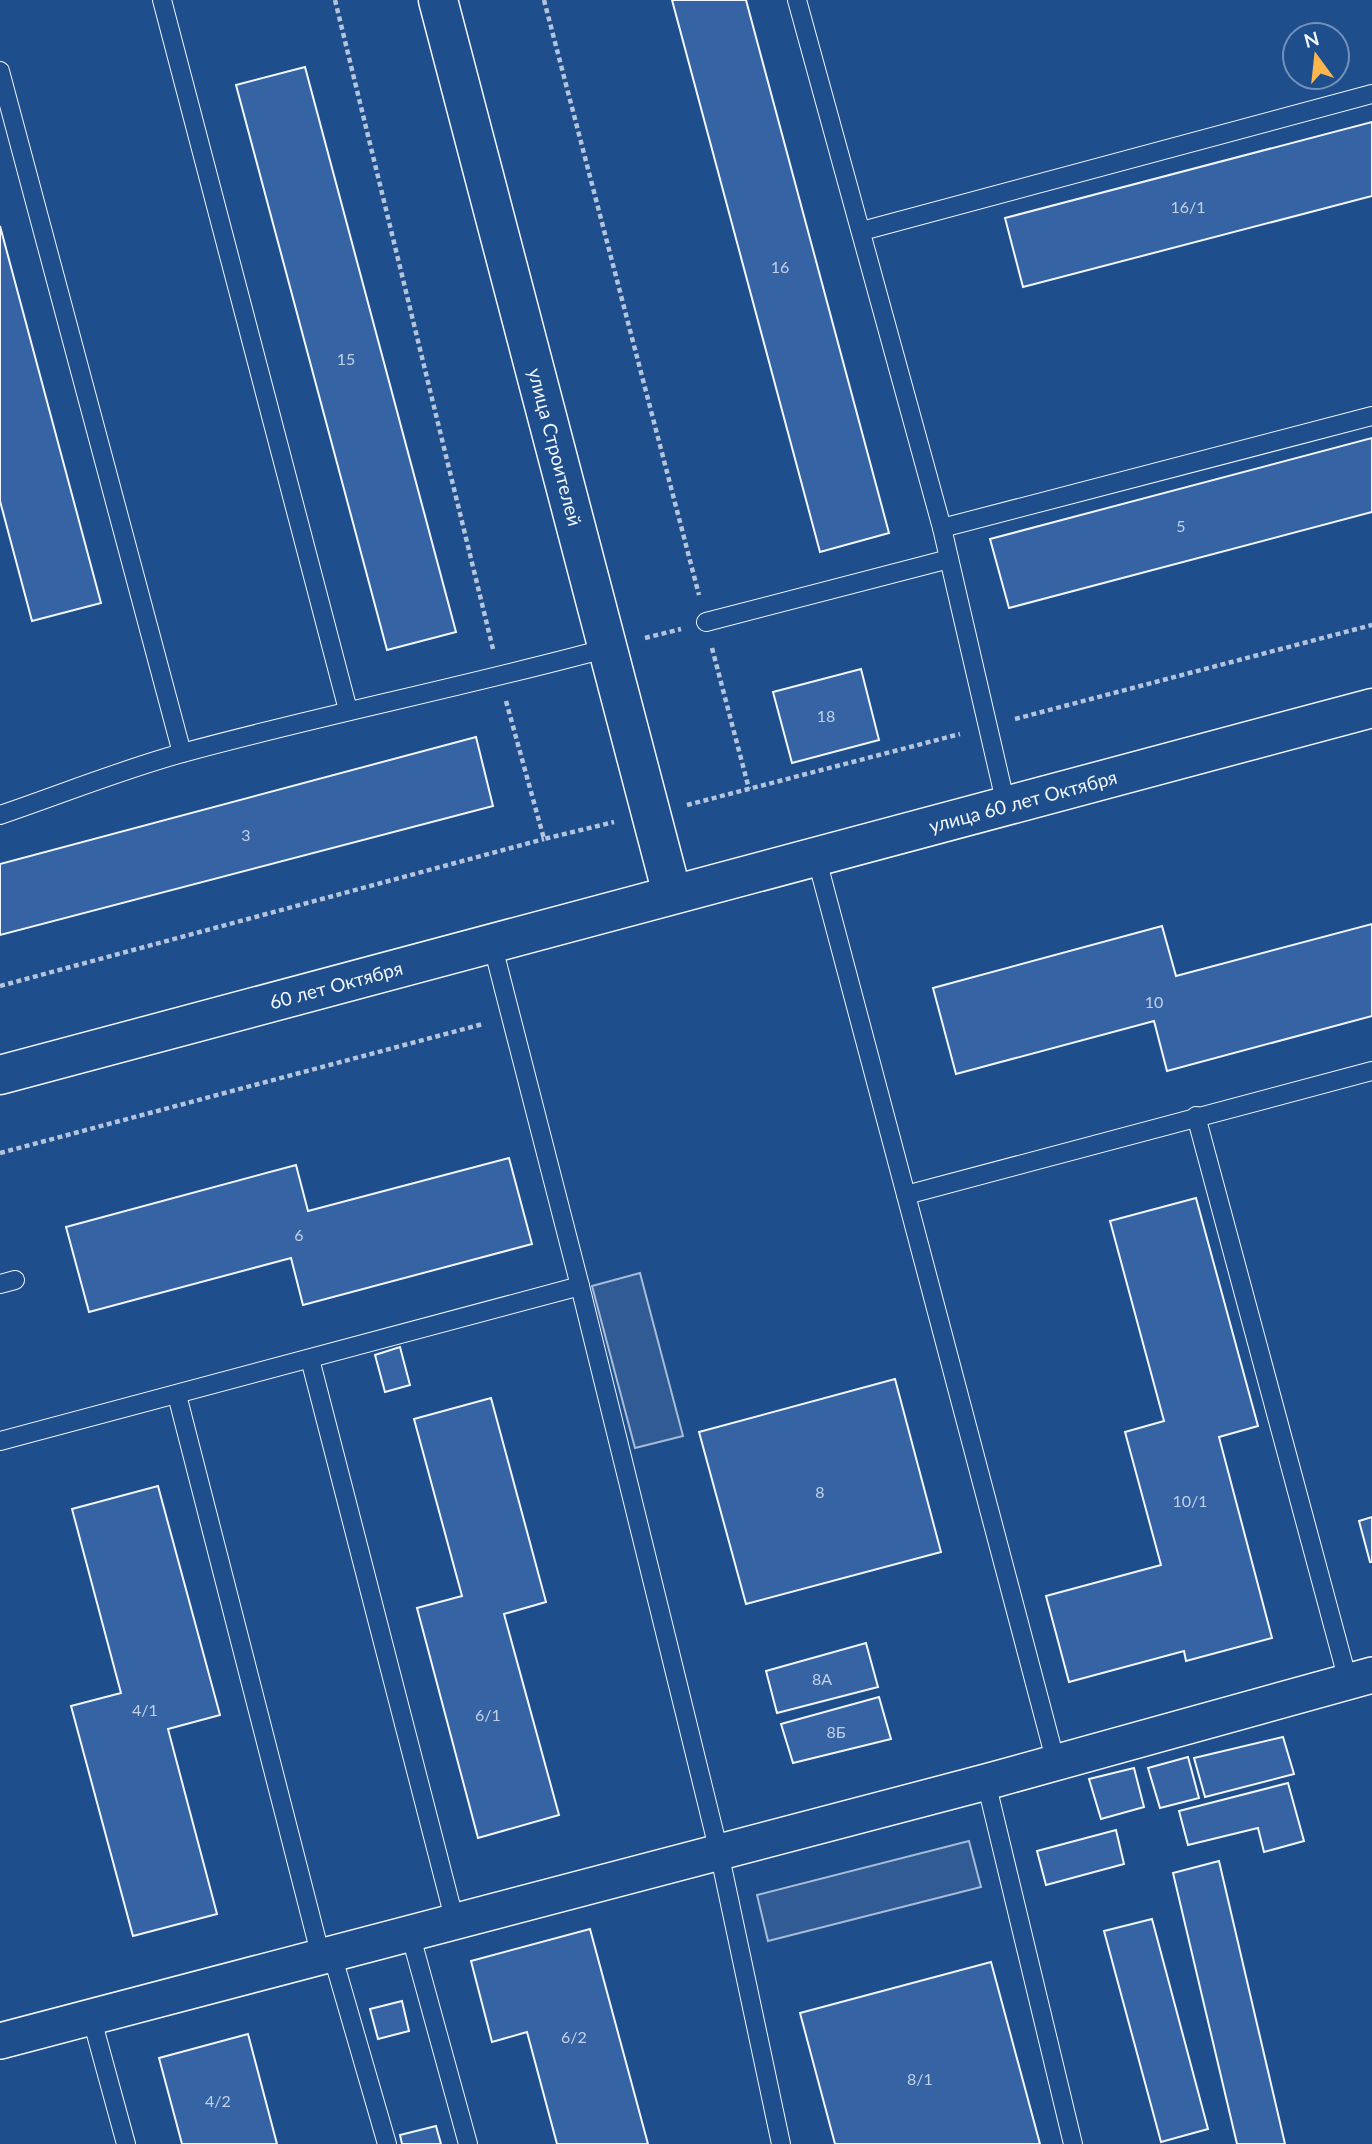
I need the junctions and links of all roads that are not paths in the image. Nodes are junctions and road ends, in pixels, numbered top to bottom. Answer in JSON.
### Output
{"nodes":[{"id":1,"x":162,"y":0,"type":"edge"},
{"id":2,"x":797,"y":0,"type":"edge"},
{"id":3,"x":445,"y":2,"type":"edge"},
{"id":4,"x":0,"y":71,"type":"edge"},
{"id":5,"x":1372,"y":94,"type":"edge"},
{"id":6,"x":862,"y":231,"type":"junction"},
{"id":7,"x":1372,"y":416,"type":"edge"},
{"id":8,"x":942,"y":528,"type":"junction"},
{"id":9,"x":949,"y":559,"type":"junction"},
{"id":10,"x":706,"y":622,"type":"road end"},
{"id":11,"x":608,"y":648,"type":"junction"},
{"id":12,"x":1372,"y":708,"type":"edge"},
{"id":13,"x":348,"y":710,"type":"junction"},
{"id":14,"x":182,"y":753,"type":"junction"},
{"id":15,"x":1006,"y":805,"type":"junction"},
{"id":16,"x":0,"y":815,"type":"edge"},
{"id":17,"x":816,"y":856,"type":"junction"},
{"id":18,"x":672,"y":894,"type":"junction"},
{"id":19,"x":492,"y":943,"type":"junction"},
{"id":20,"x":1372,"y":1071,"type":"edge"},
{"id":21,"x":0,"y":1075,"type":"edge"},
{"id":22,"x":1196,"y":1116,"type":"junction"},
{"id":23,"x":906,"y":1195,"type":"junction"},
{"id":24,"x":580,"y":1286,"type":"junction"},
{"id":25,"x":310,"y":1359,"type":"junction"},
{"id":26,"x":177,"y":1395,"type":"junction"},
{"id":27,"x":0,"y":1441,"type":"edge"},
{"id":28,"x":1360,"y":1678,"type":"edge"},
{"id":29,"x":1056,"y":1763,"type":"junction"},
{"id":30,"x":986,"y":1782,"type":"junction"},
{"id":31,"x":719,"y":1852,"type":"junction"},
{"id":32,"x":455,"y":1922,"type":"junction"},
{"id":33,"x":410,"y":1933,"type":"junction"},
{"id":34,"x":326,"y":1955,"type":"junction"},
{"id":35,"x":91,"y":2016,"type":"junction"},
{"id":36,"x":0,"y":2040,"type":"edge"},
{"id":37,"x":126,"y":2144,"type":"edge"},
{"id":38,"x":387,"y":2144,"type":"edge"},
{"id":39,"x":468,"y":2144,"type":"edge"},
{"id":40,"x":781,"y":2144,"type":"edge"},
{"id":41,"x":1073,"y":2144,"type":"edge"}],
"edges":[{"from":1,"to":13,"type":"lane"},
{"from":2,"to":6,"type":"lane"},
{"from":3,"to":11,"type":"main road","name":"улица Строителей"},
{"from":4,"to":14,"type":"lane"},
{"from":5,"to":6,"type":"lane"},
{"from":6,"to":8,"type":"lane"},
{"from":7,"to":8,"type":"lane"},
{"from":8,"to":9,"type":"lane"},
{"from":9,"to":10,"type":"lane"},
{"from":9,"to":15,"type":"lane"},
{"from":11,"to":13,"type":"lane"},
{"from":11,"to":18,"type":"main road","name":"улица Строителей"},
{"from":12,"to":15,"type":"main road","name":"улица 60 лет Октября"},
{"from":13,"to":14,"type":"lane"},
{"from":14,"to":16,"type":"lane"},
{"from":15,"to":17,"type":"main road","name":"улица 60 лет Октября"},
{"from":17,"to":18,"type":"main road","name":"улица 60 лет Октября"},
{"from":17,"to":23,"type":"lane"},
{"from":18,"to":19,"type":"main road","name":"60 лет Октября"},
{"from":19,"to":21,"type":"main road","name":"60 лет Октября"},
{"from":19,"to":24,"type":"lane"},
{"from":20,"to":22,"type":"lane"},
{"from":22,"to":23,"type":"lane"},
{"from":22,"to":28,"type":"lane"},
{"from":23,"to":29,"type":"lane"},
{"from":24,"to":25,"type":"lane"},
{"from":24,"to":31,"type":"lane"},
{"from":25,"to":26,"type":"lane"},
{"from":25,"to":32,"type":"lane"},
{"from":26,"to":27,"type":"lane"},
{"from":26,"to":34,"type":"lane"},
{"from":28,"to":29,"type":"street"},
{"from":29,"to":30,"type":"street"},
{"from":30,"to":31,"type":"street"},
{"from":30,"to":41,"type":"lane"},
{"from":31,"to":32,"type":"street"},
{"from":31,"to":40,"type":"lane"},
{"from":32,"to":33,"type":"street"},
{"from":33,"to":34,"type":"street"},
{"from":33,"to":39,"type":"lane"},
{"from":34,"to":35,"type":"street"},
{"from":34,"to":38,"type":"lane"},
{"from":35,"to":36,"type":"street"},
{"from":35,"to":37,"type":"lane"}]}
